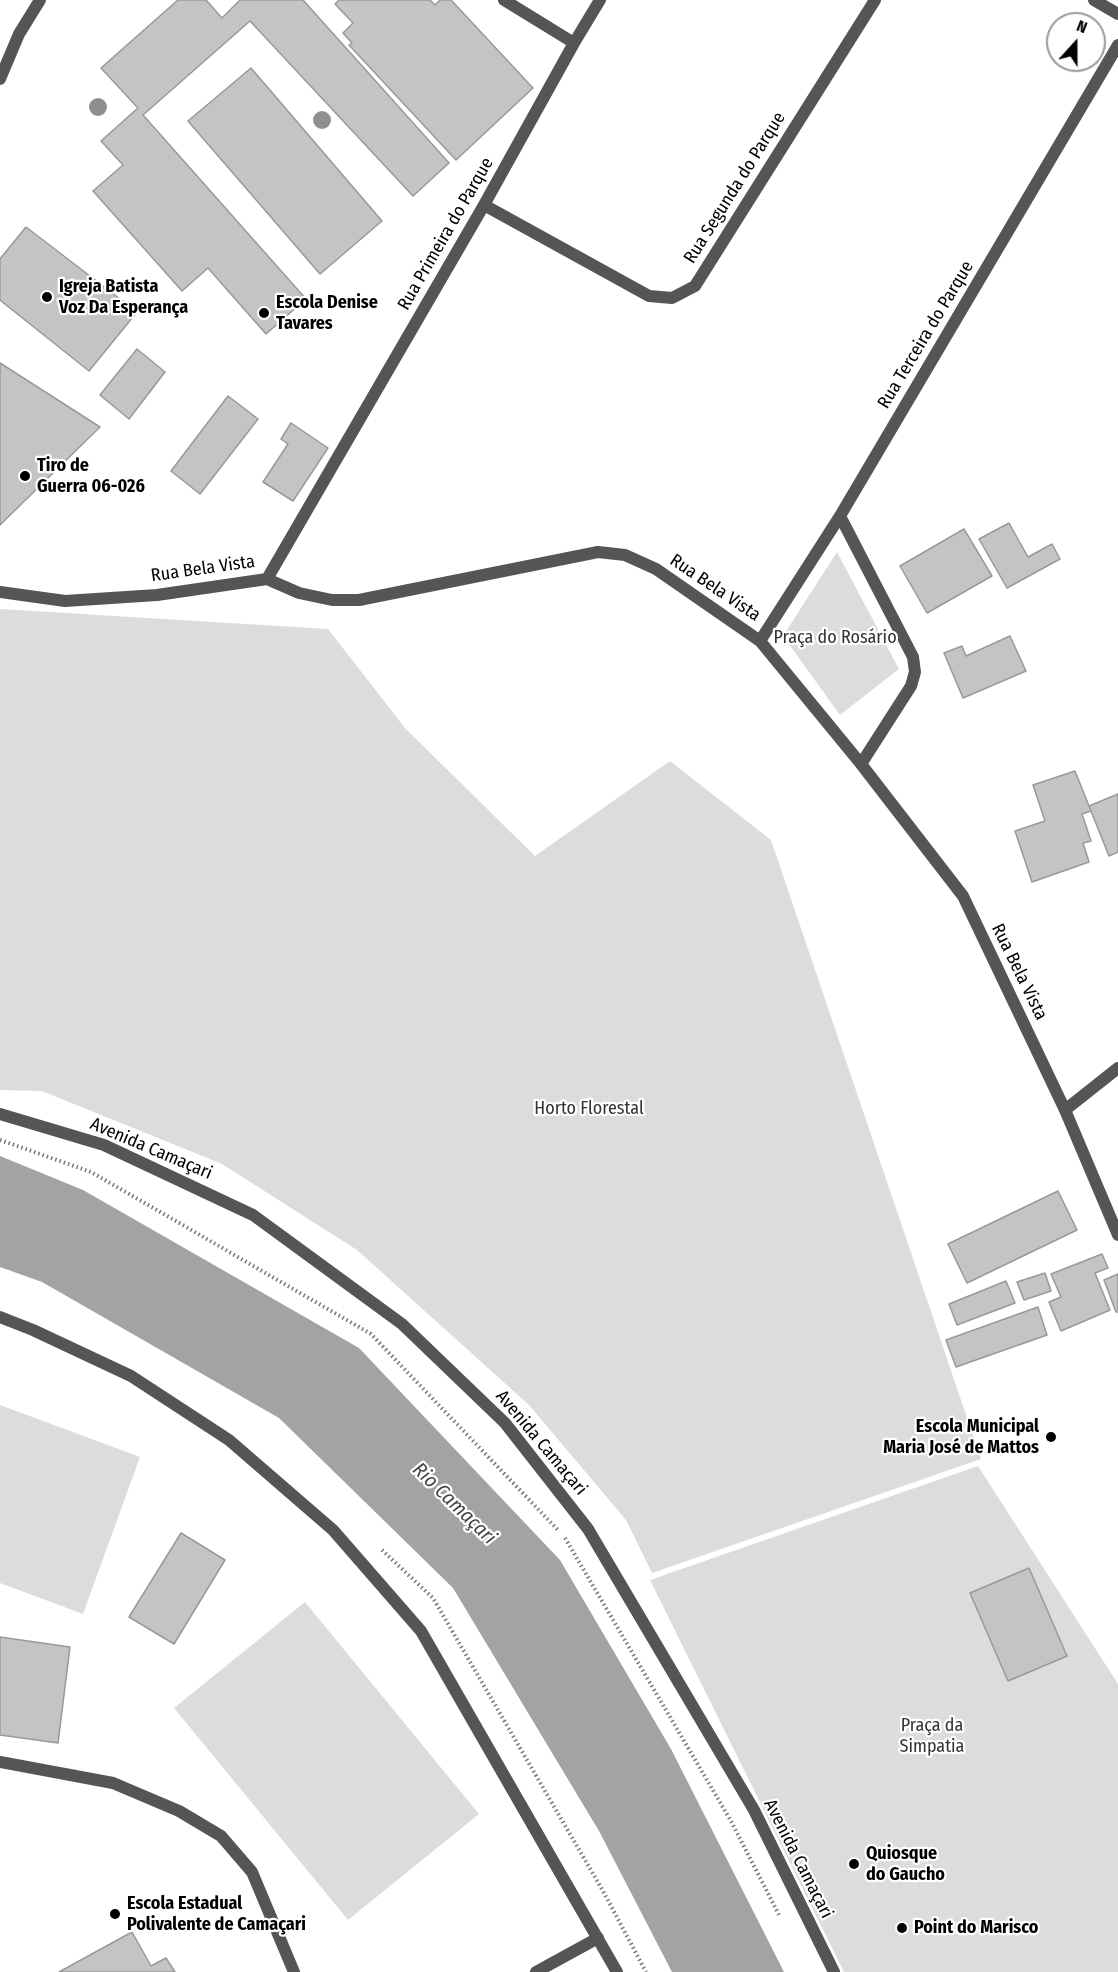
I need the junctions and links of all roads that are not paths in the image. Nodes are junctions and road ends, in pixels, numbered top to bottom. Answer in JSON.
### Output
{"nodes":[{"id":1,"x":40,"y":0,"type":"edge"},
{"id":2,"x":504,"y":0,"type":"edge"},
{"id":3,"x":600,"y":0,"type":"edge"},
{"id":4,"x":875,"y":0,"type":"edge"},
{"id":5,"x":1094,"y":0,"type":"edge"},
{"id":6,"x":1118,"y":14,"type":"edge"},
{"id":7,"x":574,"y":43,"type":"junction"},
{"id":8,"x":1118,"y":45,"type":"edge"},
{"id":9,"x":0,"y":80,"type":"edge"},
{"id":10,"x":484,"y":205,"type":"junction"},
{"id":11,"x":840,"y":516,"type":"junction"},
{"id":12,"x":267,"y":579,"type":"junction"},
{"id":13,"x":0,"y":592,"type":"edge"},
{"id":14,"x":760,"y":641,"type":"junction"},
{"id":15,"x":861,"y":764,"type":"junction"},
{"id":16,"x":1118,"y":1068,"type":"edge"},
{"id":17,"x":1065,"y":1110,"type":"junction"},
{"id":18,"x":0,"y":1114,"type":"edge"},
{"id":19,"x":1114,"y":1215,"type":"edge"},
{"id":20,"x":1118,"y":1235,"type":"edge"},
{"id":21,"x":0,"y":1317,"type":"edge"},
{"id":22,"x":0,"y":1762,"type":"edge"},
{"id":23,"x":598,"y":1938,"type":"junction"},
{"id":24,"x":294,"y":1972,"type":"edge"},
{"id":25,"x":536,"y":1972,"type":"edge"},
{"id":26,"x":617,"y":1972,"type":"edge"},
{"id":27,"x":834,"y":1972,"type":"edge"}],
"edges":[{"from":1,"to":9,"type":"street"},
{"from":2,"to":7,"type":"street"},
{"from":3,"to":7,"type":"street","name":"Rua Primeira do Parque"},
{"from":4,"to":10,"type":"street","name":"Rua Segunda do Parque"},
{"from":5,"to":6,"type":"street"},
{"from":7,"to":10,"type":"street","name":"Rua Primeira do Parque"},
{"from":8,"to":11,"type":"street","name":"Rua Terceira do Parque"},
{"from":10,"to":12,"type":"street","name":"Rua Primeira do Parque"},
{"from":11,"to":14,"type":"street","name":"Rua Terceira do Parque"},
{"from":11,"to":15,"type":"street"},
{"from":12,"to":13,"type":"street","name":"Rua Bela Vista"},
{"from":12,"to":14,"type":"street","name":"Rua Bela Vista"},
{"from":14,"to":15,"type":"street","name":"Rua Bela Vista"},
{"from":15,"to":17,"type":"street","name":"Rua Bela Vista"},
{"from":16,"to":17,"type":"street"},
{"from":17,"to":19,"type":"street","name":"Rua Bela Vista"},
{"from":18,"to":27,"type":"street","name":"Avenida Camaçari"},
{"from":19,"to":20,"type":"street","name":"Rua Bela Vista"},
{"from":21,"to":23,"type":"street"},
{"from":22,"to":24,"type":"street"},
{"from":23,"to":25,"type":"street"},
{"from":23,"to":26,"type":"street"}]}
